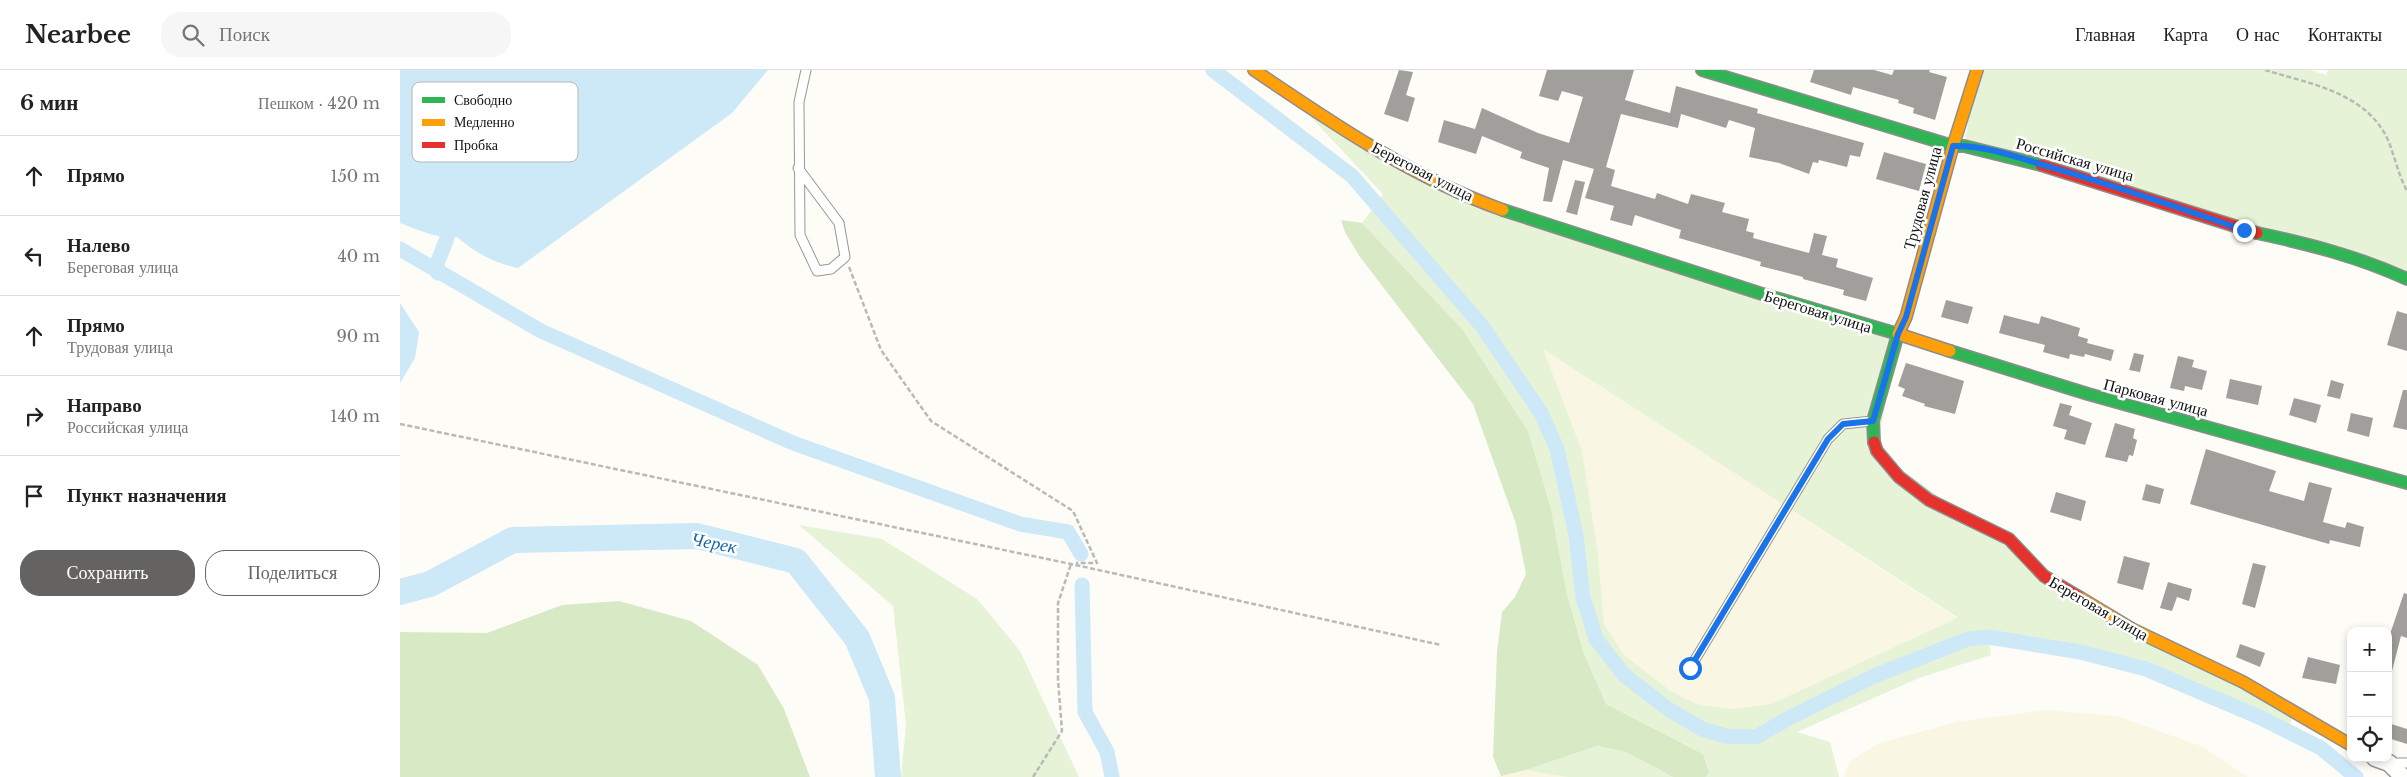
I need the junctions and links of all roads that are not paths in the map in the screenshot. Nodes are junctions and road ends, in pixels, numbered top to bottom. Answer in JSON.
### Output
{"nodes":[{"id":1,"x":806,"y":70,"type":"edge"},
{"id":2,"x":1254,"y":70,"type":"edge"},
{"id":3,"x":1702,"y":70,"type":"edge"},
{"id":4,"x":1977,"y":70,"type":"edge"},
{"id":5,"x":1953,"y":146,"type":"junction"},
{"id":6,"x":798,"y":168,"type":"junction"},
{"id":7,"x":2407,"y":279,"type":"edge"},
{"id":8,"x":1898,"y":334,"type":"junction"},
{"id":9,"x":1873,"y":421,"type":"junction"},
{"id":10,"x":2407,"y":483,"type":"edge"},
{"id":11,"x":1690,"y":668,"type":"dead end"},
{"id":12,"x":2347,"y":743,"type":"edge"},
{"id":13,"x":2392,"y":761,"type":"edge"},
{"id":14,"x":2383,"y":762,"type":"edge"},
{"id":15,"x":2407,"y":762,"type":"edge"},
{"id":16,"x":2404,"y":777,"type":"edge"}],
"edges":[{"from":1,"to":6,"type":"lane"},
{"from":2,"to":8,"type":"street","name":"Береговая улица"},
{"from":3,"to":5,"type":"street","name":"Российская улица"},
{"from":4,"to":5,"type":"street","name":"Трудовая улица"},
{"from":5,"to":7,"type":"street","name":"Российская улица"},
{"from":5,"to":8,"type":"street","name":"Трудовая улица"},
{"from":6,"to":6,"type":"lane"},
{"from":8,"to":9,"type":"street","name":"Береговая улица"},
{"from":8,"to":10,"type":"street","name":"Парковая улица"},
{"from":9,"to":11,"type":"lane"},
{"from":9,"to":12,"type":"street","name":"Береговая улица"},
{"from":13,"to":15,"type":"lane"},
{"from":14,"to":16,"type":"street"}]}
